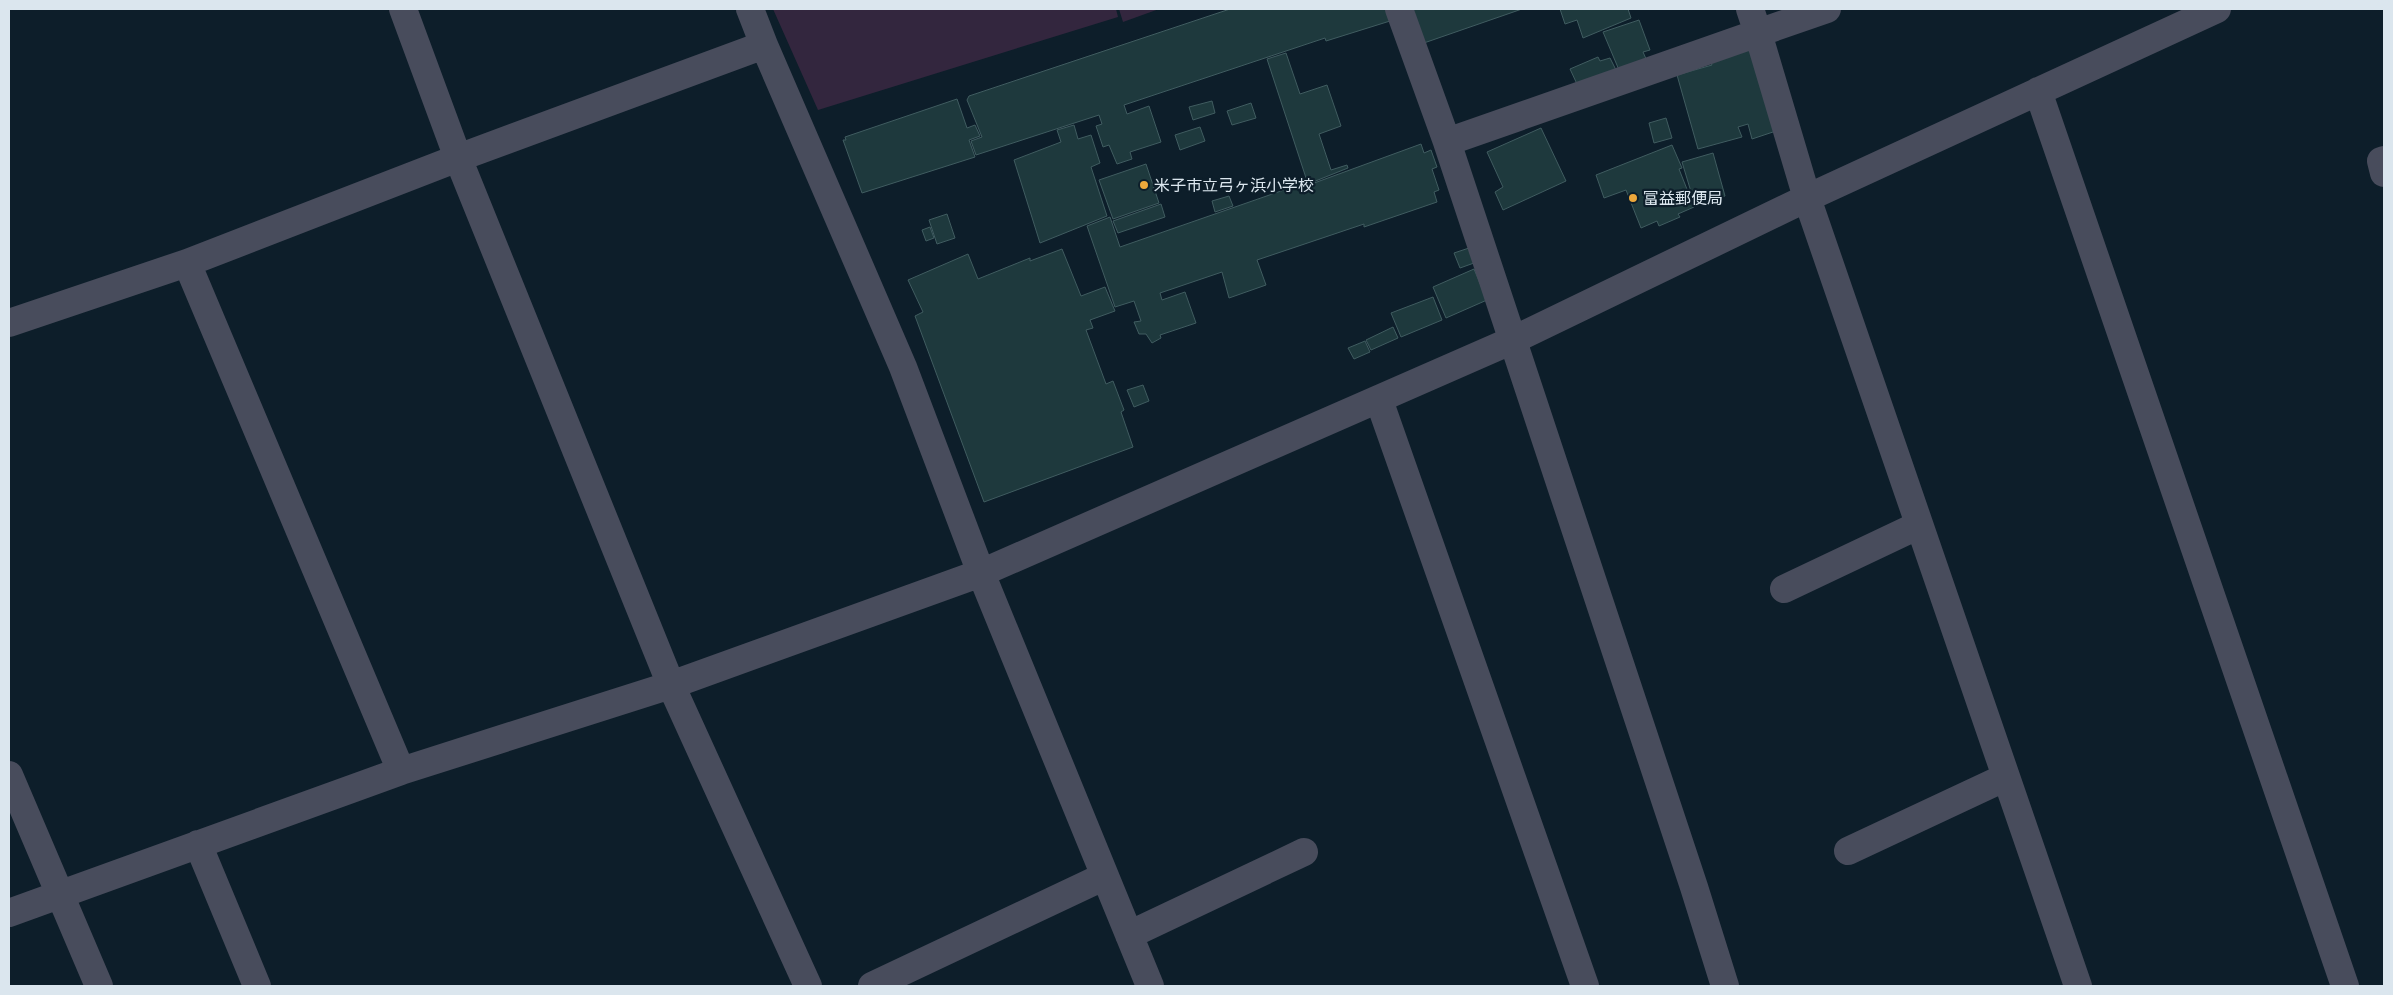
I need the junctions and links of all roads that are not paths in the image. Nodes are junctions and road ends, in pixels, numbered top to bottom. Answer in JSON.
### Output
{"nodes":[{"id":1,"x":403,"y":9,"type":"edge"},
{"id":2,"x":750,"y":9,"type":"edge"},
{"id":3,"x":1399,"y":9,"type":"edge"},
{"id":4,"x":1827,"y":9,"type":"edge"},
{"id":5,"x":2218,"y":9,"type":"edge"},
{"id":6,"x":1754,"y":21,"type":"edge"},
{"id":7,"x":764,"y":45,"type":"junction"},
{"id":8,"x":2038,"y":91,"type":"junction"},
{"id":9,"x":1447,"y":142,"type":"junction"},
{"id":10,"x":458,"y":158,"type":"junction"},
{"id":11,"x":2384,"y":160,"type":"edge"},
{"id":12,"x":2384,"y":173,"type":"edge"},
{"id":13,"x":1807,"y":198,"type":"junction"},
{"id":14,"x":187,"y":263,"type":"junction"},
{"id":15,"x":9,"y":323,"type":"edge"},
{"id":16,"x":1513,"y":340,"type":"junction"},
{"id":17,"x":1379,"y":400,"type":"junction"},
{"id":18,"x":1919,"y":525,"type":"junction"},
{"id":19,"x":981,"y":573,"type":"junction"},
{"id":20,"x":1784,"y":589,"type":"dead end"},
{"id":21,"x":671,"y":685,"type":"junction"},
{"id":22,"x":401,"y":771,"type":"junction"},
{"id":23,"x":9,"y":775,"type":"edge"},
{"id":24,"x":2006,"y":777,"type":"junction"},
{"id":25,"x":198,"y":844,"type":"junction"},
{"id":26,"x":1848,"y":851,"type":"dead end"},
{"id":27,"x":1304,"y":852,"type":"dead end"},
{"id":28,"x":1105,"y":876,"type":"junction"},
{"id":29,"x":60,"y":895,"type":"junction"},
{"id":30,"x":9,"y":913,"type":"edge"},
{"id":31,"x":1129,"y":935,"type":"junction"},
{"id":32,"x":99,"y":986,"type":"edge"},
{"id":33,"x":256,"y":986,"type":"edge"},
{"id":34,"x":808,"y":986,"type":"edge"},
{"id":35,"x":872,"y":986,"type":"edge"},
{"id":36,"x":1150,"y":986,"type":"edge"},
{"id":37,"x":1585,"y":986,"type":"edge"},
{"id":38,"x":1725,"y":986,"type":"edge"},
{"id":39,"x":2078,"y":986,"type":"edge"},
{"id":40,"x":2345,"y":986,"type":"edge"}],
"edges":[{"from":1,"to":10,"type":"street"},
{"from":2,"to":7,"type":"street"},
{"from":3,"to":9,"type":"street"},
{"from":4,"to":6,"type":"street"},
{"from":5,"to":8,"type":"street"},
{"from":6,"to":9,"type":"street"},
{"from":6,"to":13,"type":"street"},
{"from":7,"to":10,"type":"street"},
{"from":7,"to":19,"type":"street"},
{"from":8,"to":13,"type":"street"},
{"from":8,"to":40,"type":"street"},
{"from":9,"to":16,"type":"street"},
{"from":10,"to":14,"type":"street"},
{"from":10,"to":21,"type":"street"},
{"from":11,"to":12,"type":"street"},
{"from":13,"to":16,"type":"street"},
{"from":13,"to":18,"type":"street"},
{"from":14,"to":15,"type":"street"},
{"from":14,"to":22,"type":"street"},
{"from":16,"to":17,"type":"street"},
{"from":16,"to":38,"type":"street"},
{"from":17,"to":19,"type":"street"},
{"from":17,"to":37,"type":"street"},
{"from":18,"to":20,"type":"street"},
{"from":18,"to":24,"type":"street"},
{"from":19,"to":21,"type":"street"},
{"from":19,"to":28,"type":"street"},
{"from":21,"to":22,"type":"street"},
{"from":21,"to":34,"type":"street"},
{"from":22,"to":25,"type":"street"},
{"from":23,"to":29,"type":"street"},
{"from":24,"to":26,"type":"street"},
{"from":24,"to":39,"type":"street"},
{"from":25,"to":29,"type":"street"},
{"from":25,"to":33,"type":"street"},
{"from":27,"to":31,"type":"street"},
{"from":28,"to":31,"type":"street"},
{"from":28,"to":35,"type":"street"},
{"from":29,"to":30,"type":"street"},
{"from":29,"to":32,"type":"street"},
{"from":31,"to":36,"type":"street"}]}
